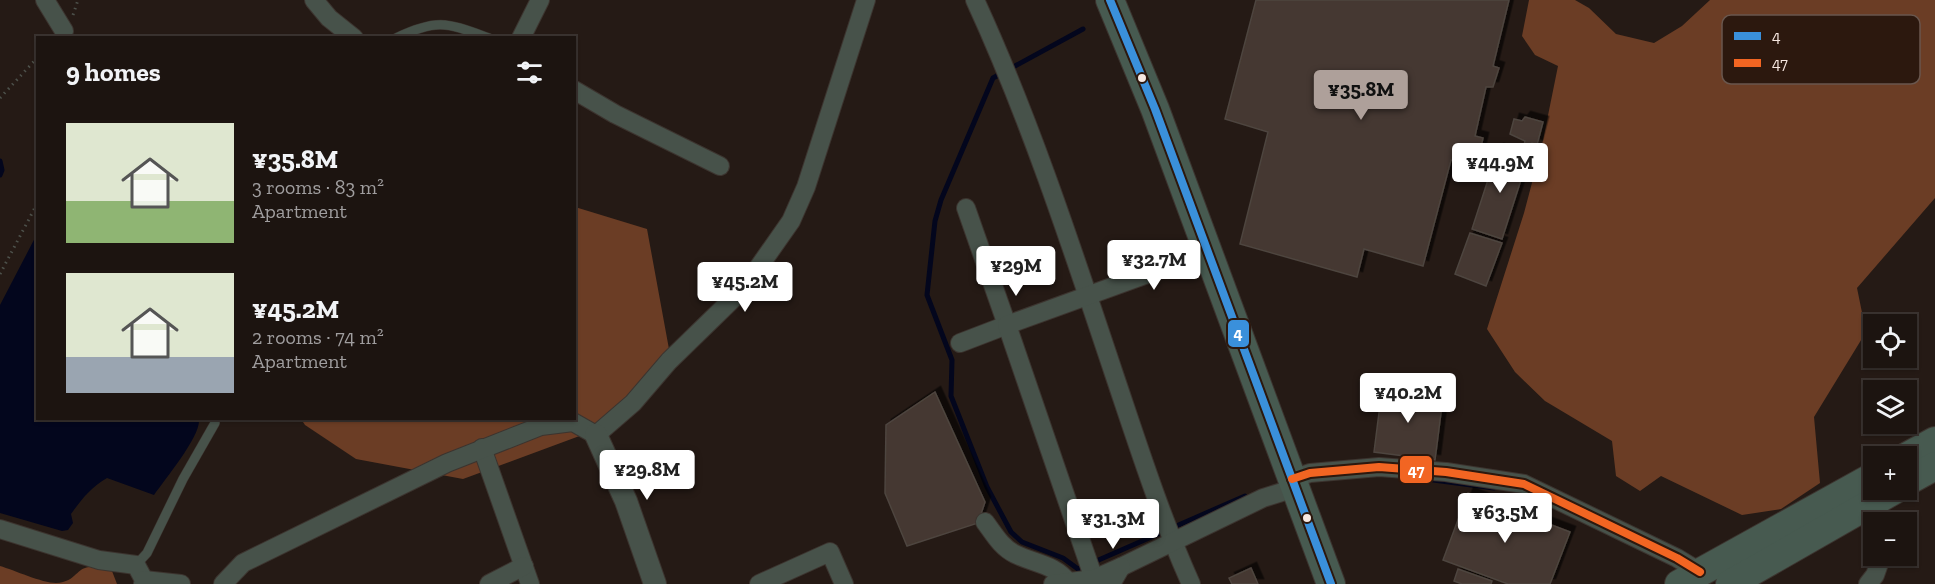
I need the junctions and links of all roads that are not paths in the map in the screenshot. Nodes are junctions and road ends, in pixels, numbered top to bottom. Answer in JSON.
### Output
{"nodes":[{"id":1,"x":45,"y":0,"type":"edge"},
{"id":2,"x":314,"y":0,"type":"edge"},
{"id":3,"x":540,"y":0,"type":"edge"},
{"id":4,"x":866,"y":0,"type":"edge"},
{"id":5,"x":975,"y":0,"type":"edge"},
{"id":6,"x":1118,"y":5,"type":"edge"},
{"id":7,"x":64,"y":32,"type":"dead end"},
{"id":8,"x":352,"y":36,"type":"edge"},
{"id":9,"x":400,"y":36,"type":"edge"},
{"id":10,"x":484,"y":36,"type":"edge"},
{"id":11,"x":521,"y":36,"type":"edge"},
{"id":12,"x":576,"y":91,"type":"edge"},
{"id":13,"x":720,"y":166,"type":"dead end"},
{"id":14,"x":966,"y":208,"type":"dead end"},
{"id":15,"x":1208,"y":252,"type":"junction"},
{"id":16,"x":1088,"y":296,"type":"junction"},
{"id":17,"x":1007,"y":325,"type":"junction"},
{"id":18,"x":960,"y":343,"type":"dead end"},
{"id":19,"x":214,"y":420,"type":"edge"},
{"id":20,"x":596,"y":435,"type":"junction"},
{"id":21,"x":1935,"y":441,"type":"edge"},
{"id":22,"x":482,"y":448,"type":"junction"},
{"id":23,"x":1917,"y":451,"type":"edge"},
{"id":24,"x":1935,"y":466,"type":"edge"},
{"id":25,"x":1917,"y":476,"type":"edge"},
{"id":26,"x":1294,"y":484,"type":"junction"},
{"id":27,"x":1866,"y":500,"type":"edge"},
{"id":28,"x":1870,"y":500,"type":"edge"},
{"id":29,"x":985,"y":522,"type":"dead end"},
{"id":30,"x":0,"y":529,"type":"edge"},
{"id":31,"x":1171,"y":540,"type":"junction"},
{"id":32,"x":524,"y":566,"type":"junction"},
{"id":33,"x":1878,"y":566,"type":"edge"},
{"id":34,"x":141,"y":577,"type":"edge"},
{"id":35,"x":1690,"y":578,"type":"edge"},
{"id":36,"x":1103,"y":581,"type":"edge"},
{"id":37,"x":181,"y":584,"type":"edge"},
{"id":38,"x":223,"y":584,"type":"edge"},
{"id":39,"x":489,"y":584,"type":"edge"},
{"id":40,"x":530,"y":584,"type":"edge"},
{"id":41,"x":655,"y":584,"type":"edge"},
{"id":42,"x":759,"y":584,"type":"edge"},
{"id":43,"x":844,"y":584,"type":"edge"},
{"id":44,"x":1061,"y":584,"type":"edge"},
{"id":45,"x":1191,"y":584,"type":"edge"},
{"id":46,"x":1331,"y":584,"type":"edge"},
{"id":47,"x":1730,"y":584,"type":"edge"},
{"id":48,"x":1868,"y":584,"type":"edge"}],
"edges":[{"from":1,"to":7,"type":"street"},
{"from":2,"to":8,"type":"street"},
{"from":3,"to":11,"type":"street"},
{"from":4,"to":20,"type":"street"},
{"from":5,"to":16,"type":"street"},
{"from":6,"to":15,"type":"main road"},
{"from":9,"to":10,"type":"lane"},
{"from":12,"to":13,"type":"street"},
{"from":14,"to":17,"type":"street"},
{"from":15,"to":16,"type":"street"},
{"from":15,"to":26,"type":"main road"},
{"from":16,"to":17,"type":"street"},
{"from":16,"to":31,"type":"street"},
{"from":17,"to":18,"type":"street"},
{"from":17,"to":36,"type":"street"},
{"from":19,"to":34,"type":"lane"},
{"from":20,"to":22,"type":"street"},
{"from":20,"to":41,"type":"street"},
{"from":21,"to":23,"type":"main road"},
{"from":22,"to":32,"type":"street"},
{"from":22,"to":38,"type":"street"},
{"from":24,"to":25,"type":"main road"},
{"from":26,"to":31,"type":"street"},
{"from":26,"to":35,"type":"street"},
{"from":26,"to":46,"type":"main road"},
{"from":27,"to":35,"type":"main road"},
{"from":28,"to":47,"type":"main road"},
{"from":29,"to":44,"type":"street"},
{"from":30,"to":34,"type":"street"},
{"from":31,"to":36,"type":"street"},
{"from":31,"to":45,"type":"street"},
{"from":32,"to":39,"type":"street"},
{"from":32,"to":40,"type":"street"},
{"from":33,"to":48,"type":"street"},
{"from":34,"to":37,"type":"street"},
{"from":36,"to":44,"type":"street"},
{"from":42,"to":43,"type":"street"}]}
